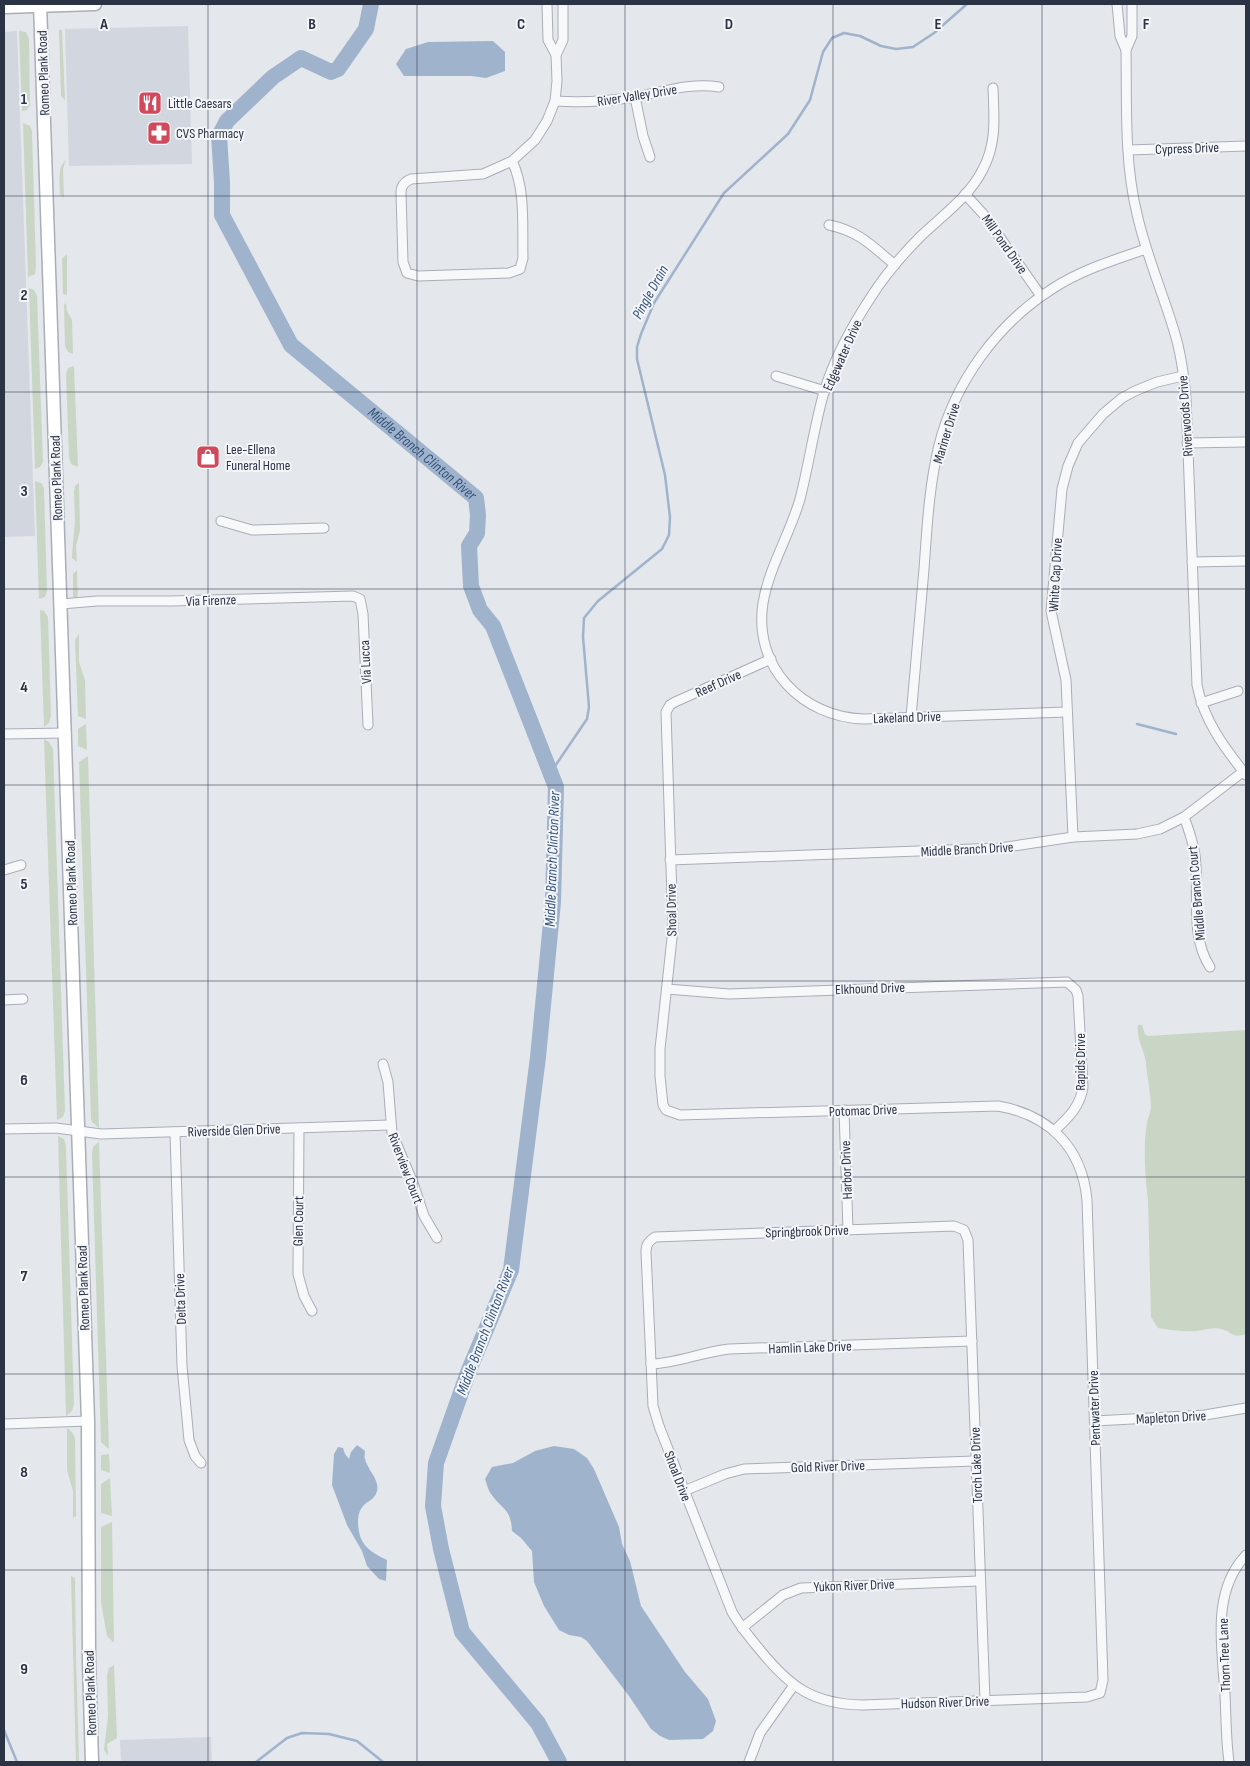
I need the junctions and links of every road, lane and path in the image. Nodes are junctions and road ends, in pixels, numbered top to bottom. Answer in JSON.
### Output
{"nodes":[{"id":1,"x":94,"y":4,"type":"edge"},
{"id":2,"x":547,"y":4,"type":"edge"},
{"id":3,"x":563,"y":4,"type":"edge"},
{"id":4,"x":1117,"y":4,"type":"edge"},
{"id":5,"x":1132,"y":4,"type":"edge"},
{"id":6,"x":40,"y":5,"type":"edge"},
{"id":7,"x":4,"y":7,"type":"edge"},
{"id":8,"x":1126,"y":50,"type":"junction"},
{"id":9,"x":556,"y":55,"type":"junction"},
{"id":10,"x":719,"y":87,"type":"dead end"},
{"id":11,"x":993,"y":88,"type":"dead end"},
{"id":12,"x":635,"y":97,"type":"junction"},
{"id":13,"x":555,"y":101,"type":"junction"},
{"id":14,"x":1246,"y":146,"type":"edge"},
{"id":15,"x":1129,"y":150,"type":"junction"},
{"id":16,"x":650,"y":157,"type":"dead end"},
{"id":17,"x":512,"y":161,"type":"junction"},
{"id":18,"x":965,"y":194,"type":"junction"},
{"id":19,"x":829,"y":225,"type":"dead end"},
{"id":20,"x":1146,"y":249,"type":"junction"},
{"id":21,"x":895,"y":265,"type":"junction"},
{"id":22,"x":1041,"y":296,"type":"junction"},
{"id":23,"x":776,"y":376,"type":"dead end"},
{"id":24,"x":1183,"y":376,"type":"junction"},
{"id":25,"x":825,"y":391,"type":"junction"},
{"id":26,"x":1246,"y":442,"type":"edge"},
{"id":27,"x":1188,"y":443,"type":"junction"},
{"id":28,"x":221,"y":521,"type":"dead end"},
{"id":29,"x":324,"y":528,"type":"dead end"},
{"id":30,"x":1246,"y":561,"type":"edge"},
{"id":31,"x":1192,"y":562,"type":"junction"},
{"id":32,"x":360,"y":599,"type":"joint"},
{"id":33,"x":61,"y":604,"type":"junction"},
{"id":34,"x":771,"y":660,"type":"junction"},
{"id":35,"x":1238,"y":692,"type":"dead end"},
{"id":36,"x":1201,"y":703,"type":"junction"},
{"id":37,"x":667,"y":708,"type":"joint"},
{"id":38,"x":1067,"y":712,"type":"junction"},
{"id":39,"x":911,"y":717,"type":"junction"},
{"id":40,"x":368,"y":724,"type":"dead end"},
{"id":41,"x":66,"y":733,"type":"junction"},
{"id":42,"x":4,"y":734,"type":"edge"},
{"id":43,"x":1245,"y":773,"type":"edge"},
{"id":44,"x":1184,"y":818,"type":"junction"},
{"id":45,"x":1073,"y":837,"type":"junction"},
{"id":46,"x":670,"y":860,"type":"junction"},
{"id":47,"x":21,"y":865,"type":"dead end"},
{"id":48,"x":4,"y":870,"type":"edge"},
{"id":49,"x":1210,"y":966,"type":"dead end"},
{"id":50,"x":1072,"y":986,"type":"joint"},
{"id":51,"x":667,"y":989,"type":"junction"},
{"id":52,"x":23,"y":999,"type":"dead end"},
{"id":53,"x":4,"y":1000,"type":"edge"},
{"id":54,"x":383,"y":1064,"type":"dead end"},
{"id":55,"x":666,"y":1110,"type":"joint"},
{"id":56,"x":844,"y":1110,"type":"junction"},
{"id":57,"x":390,"y":1125,"type":"junction"},
{"id":58,"x":299,"y":1128,"type":"junction"},
{"id":59,"x":4,"y":1129,"type":"edge"},
{"id":60,"x":79,"y":1131,"type":"junction"},
{"id":61,"x":1054,"y":1131,"type":"junction"},
{"id":62,"x":175,"y":1132,"type":"junction"},
{"id":63,"x":848,"y":1230,"type":"junction"},
{"id":64,"x":964,"y":1230,"type":"joint"},
{"id":65,"x":437,"y":1238,"type":"dead end"},
{"id":66,"x":650,"y":1240,"type":"joint"},
{"id":67,"x":312,"y":1311,"type":"dead end"},
{"id":68,"x":972,"y":1342,"type":"junction"},
{"id":69,"x":651,"y":1364,"type":"junction"},
{"id":70,"x":1246,"y":1408,"type":"edge"},
{"id":71,"x":1094,"y":1421,"type":"junction"},
{"id":72,"x":88,"y":1422,"type":"junction"},
{"id":73,"x":4,"y":1424,"type":"edge"},
{"id":74,"x":975,"y":1461,"type":"junction"},
{"id":75,"x":200,"y":1463,"type":"dead end"},
{"id":76,"x":684,"y":1491,"type":"junction"},
{"id":77,"x":1246,"y":1554,"type":"edge"},
{"id":78,"x":979,"y":1581,"type":"junction"},
{"id":79,"x":742,"y":1628,"type":"junction"},
{"id":80,"x":794,"y":1685,"type":"junction"},
{"id":81,"x":1100,"y":1693,"type":"joint"},
{"id":82,"x":985,"y":1700,"type":"junction"},
{"id":83,"x":92,"y":1762,"type":"edge"},
{"id":84,"x":749,"y":1762,"type":"edge"},
{"id":85,"x":1229,"y":1762,"type":"edge"}],
"edges":[{"from":1,"to":6,"type":"main road"},
{"from":2,"to":9,"type":"street"},
{"from":3,"to":9,"type":"street"},
{"from":4,"to":8,"type":"street","name":"Riverwoods Drive"},
{"from":5,"to":8,"type":"street","name":"Riverwoods Drive"},
{"from":6,"to":7,"type":"main road"},
{"from":6,"to":33,"type":"main road","name":"Romeo Plank Road"},
{"from":8,"to":15,"type":"street","name":"Riverwoods Drive"},
{"from":9,"to":13,"type":"street"},
{"from":10,"to":12,"type":"street","name":"River Valley Drive"},
{"from":11,"to":18,"type":"street","name":"Edgewater Drive"},
{"from":12,"to":13,"type":"street","name":"River Valley Drive"},
{"from":12,"to":16,"type":"street"},
{"from":13,"to":17,"type":"street"},
{"from":14,"to":15,"type":"street","name":"Cypress Drive"},
{"from":15,"to":20,"type":"street","name":"Riverwoods Drive"},
{"from":17,"to":17,"type":"street"},
{"from":18,"to":21,"type":"street","name":"Edgewater Drive"},
{"from":18,"to":22,"type":"street","name":"Mill Pond Drive"},
{"from":19,"to":21,"type":"street"},
{"from":20,"to":22,"type":"street","name":"Mariner Drive"},
{"from":20,"to":24,"type":"street","name":"Riverwoods Drive"},
{"from":21,"to":25,"type":"street","name":"Edgewater Drive"},
{"from":22,"to":39,"type":"street","name":"Mariner Drive"},
{"from":23,"to":25,"type":"street"},
{"from":24,"to":27,"type":"street","name":"Riverwoods Drive"},
{"from":24,"to":38,"type":"street","name":"White Cap Drive"},
{"from":25,"to":34,"type":"street","name":"Edgewater Drive"},
{"from":26,"to":27,"type":"street"},
{"from":27,"to":31,"type":"street","name":"Riverwoods Drive"},
{"from":28,"to":29,"type":"street"},
{"from":30,"to":31,"type":"street"},
{"from":31,"to":36,"type":"street","name":"Riverwoods Drive"},
{"from":32,"to":33,"type":"street","name":"Via Firenze"},
{"from":32,"to":40,"type":"street","name":"Via Lucca"},
{"from":33,"to":41,"type":"main road","name":"Romeo Plank Road"},
{"from":34,"to":37,"type":"street","name":"Reef Drive"},
{"from":34,"to":39,"type":"street","name":"Lakeland Drive"},
{"from":35,"to":36,"type":"street"},
{"from":36,"to":43,"type":"street","name":"Riverwoods Drive"},
{"from":37,"to":46,"type":"street","name":"Shoal Drive"},
{"from":38,"to":39,"type":"street","name":"Lakeland Drive"},
{"from":38,"to":45,"type":"street","name":"White Cap Drive"},
{"from":41,"to":42,"type":"street"},
{"from":41,"to":60,"type":"main road","name":"Romeo Plank Road"},
{"from":43,"to":44,"type":"street","name":"Middle Branch Drive"},
{"from":44,"to":45,"type":"street","name":"Middle Branch Drive"},
{"from":44,"to":49,"type":"street","name":"Middle Branch Court"},
{"from":45,"to":46,"type":"street","name":"Middle Branch Drive"},
{"from":46,"to":51,"type":"street","name":"Shoal Drive"},
{"from":47,"to":48,"type":"street"},
{"from":50,"to":51,"type":"street","name":"Elkhound Drive"},
{"from":50,"to":61,"type":"street","name":"Rapids Drive"},
{"from":51,"to":55,"type":"street","name":"Shoal Drive"},
{"from":52,"to":53,"type":"street"},
{"from":54,"to":57,"type":"street","name":"Riverview Court"},
{"from":55,"to":56,"type":"street","name":"Potomac Drive"},
{"from":56,"to":61,"type":"street","name":"Potomac Drive"},
{"from":56,"to":63,"type":"street","name":"Harbor Drive"},
{"from":57,"to":58,"type":"street","name":"Riverside Glen Drive"},
{"from":57,"to":65,"type":"street","name":"Riverview Court"},
{"from":58,"to":62,"type":"street","name":"Riverside Glen Drive"},
{"from":58,"to":67,"type":"street","name":"Glen Court"},
{"from":59,"to":60,"type":"street","name":"Riverside Glen Drive"},
{"from":60,"to":62,"type":"street","name":"Riverside Glen Drive"},
{"from":60,"to":72,"type":"main road","name":"Romeo Plank Road"},
{"from":61,"to":71,"type":"street","name":"Pentwater Drive"},
{"from":62,"to":75,"type":"street","name":"Delta Drive"},
{"from":63,"to":64,"type":"street","name":"Springbrook Drive"},
{"from":63,"to":66,"type":"street","name":"Springbrook Drive"},
{"from":64,"to":68,"type":"street","name":"Torch Lake Drive"},
{"from":66,"to":69,"type":"street","name":"Shoal Drive"},
{"from":68,"to":69,"type":"street","name":"Hamlin Lake Drive"},
{"from":68,"to":74,"type":"street","name":"Torch Lake Drive"},
{"from":69,"to":76,"type":"street","name":"Shoal Drive"},
{"from":70,"to":71,"type":"street","name":"Mapleton Drive"},
{"from":71,"to":81,"type":"street","name":"Pentwater Drive"},
{"from":72,"to":73,"type":"street"},
{"from":72,"to":83,"type":"main road","name":"Romeo Plank Road"},
{"from":74,"to":76,"type":"street","name":"Gold River Drive"},
{"from":74,"to":78,"type":"street","name":"Torch Lake Drive"},
{"from":76,"to":79,"type":"street","name":"Shoal Drive"},
{"from":77,"to":85,"type":"street","name":"Thorn Tree Lane"},
{"from":78,"to":79,"type":"street","name":"Yukon River Drive"},
{"from":78,"to":82,"type":"street","name":"Torch Lake Drive"},
{"from":79,"to":80,"type":"street","name":"Shoal Drive"},
{"from":80,"to":82,"type":"street","name":"Hudson River Drive"},
{"from":80,"to":84,"type":"street"},
{"from":81,"to":82,"type":"street","name":"Hudson River Drive"}]}
